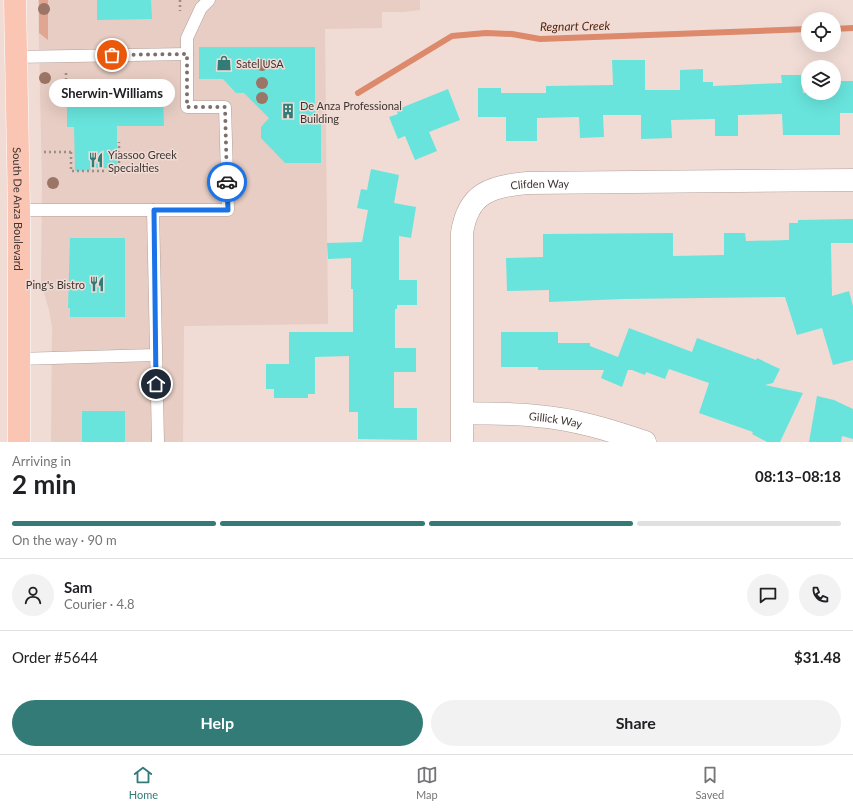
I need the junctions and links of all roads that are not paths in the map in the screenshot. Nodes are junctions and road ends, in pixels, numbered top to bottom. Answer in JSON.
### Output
{"nodes":[{"id":1,"x":15,"y":0,"type":"edge"},
{"id":2,"x":209,"y":0,"type":"edge"},
{"id":3,"x":187,"y":54,"type":"junction"},
{"id":4,"x":15,"y":57,"type":"junction"},
{"id":5,"x":853,"y":180,"type":"edge"},
{"id":6,"x":19,"y":210,"type":"junction"},
{"id":7,"x":154,"y":210,"type":"junction"},
{"id":8,"x":156,"y":355,"type":"junction"},
{"id":9,"x":18,"y":359,"type":"junction"},
{"id":10,"x":463,"y":413,"type":"junction"},
{"id":11,"x":19,"y":442,"type":"edge"},
{"id":12,"x":158,"y":442,"type":"edge"},
{"id":13,"x":462,"y":442,"type":"edge"},
{"id":14,"x":645,"y":442,"type":"edge"}],
"edges":[{"from":1,"to":4,"type":"main road","name":"South De Anza Boulevard"},
{"from":2,"to":3,"type":"lane"},
{"from":3,"to":4,"type":"lane"},
{"from":3,"to":7,"type":"lane"},
{"from":4,"to":6,"type":"main road","name":"South De Anza Boulevard"},
{"from":5,"to":10,"type":"street","name":"Clifden Way"},
{"from":6,"to":7,"type":"lane"},
{"from":6,"to":9,"type":"main road","name":"South De Anza Boulevard"},
{"from":7,"to":8,"type":"lane"},
{"from":8,"to":9,"type":"lane"},
{"from":8,"to":12,"type":"lane"},
{"from":9,"to":11,"type":"main road","name":"South De Anza Boulevard"},
{"from":10,"to":13,"type":"street","name":"Clifden Way"},
{"from":10,"to":14,"type":"street","name":"Gillick Way"}]}
